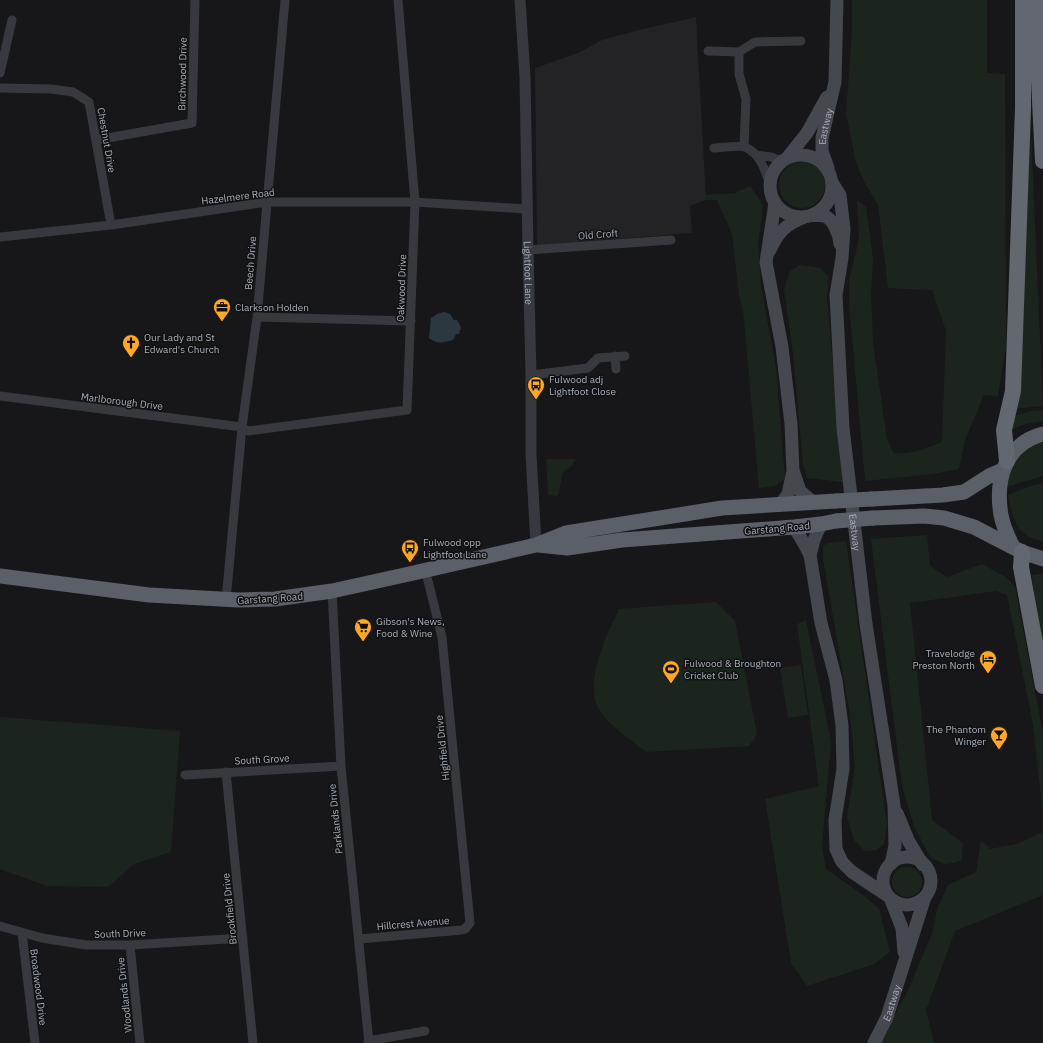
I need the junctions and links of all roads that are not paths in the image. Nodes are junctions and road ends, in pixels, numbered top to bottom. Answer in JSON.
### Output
{"nodes":[{"id":1,"x":194,"y":0,"type":"edge"},
{"id":2,"x":285,"y":0,"type":"edge"},
{"id":3,"x":398,"y":0,"type":"edge"},
{"id":4,"x":520,"y":0,"type":"edge"},
{"id":5,"x":837,"y":0,"type":"edge"},
{"id":6,"x":1023,"y":0,"type":"edge"},
{"id":7,"x":1035,"y":0,"type":"edge"},
{"id":8,"x":12,"y":20,"type":"dead end"},
{"id":9,"x":801,"y":41,"type":"dead end"},
{"id":10,"x":708,"y":51,"type":"dead end"},
{"id":11,"x":739,"y":52,"type":"junction"},
{"id":12,"x":0,"y":74,"type":"edge"},
{"id":13,"x":834,"y":82,"type":"junction"},
{"id":14,"x":0,"y":88,"type":"edge"},
{"id":15,"x":96,"y":140,"type":"junction"},
{"id":16,"x":744,"y":147,"type":"junction"},
{"id":17,"x":714,"y":148,"type":"dead end"},
{"id":18,"x":756,"y":155,"type":"junction"},
{"id":19,"x":785,"y":159,"type":"junction"},
{"id":20,"x":1043,"y":161,"type":"edge"},
{"id":21,"x":828,"y":169,"type":"junction"},
{"id":22,"x":833,"y":184,"type":"junction"},
{"id":23,"x":770,"y":185,"type":"junction"},
{"id":24,"x":267,"y":202,"type":"junction"},
{"id":25,"x":415,"y":202,"type":"junction"},
{"id":26,"x":775,"y":203,"type":"junction"},
{"id":27,"x":527,"y":209,"type":"junction"},
{"id":28,"x":808,"y":216,"type":"junction"},
{"id":29,"x":112,"y":225,"type":"junction"},
{"id":30,"x":0,"y":236,"type":"edge"},
{"id":31,"x":671,"y":240,"type":"dead end"},
{"id":32,"x":528,"y":250,"type":"junction"},
{"id":33,"x":842,"y":258,"type":"junction"},
{"id":34,"x":766,"y":262,"type":"junction"},
{"id":35,"x":257,"y":317,"type":"junction"},
{"id":36,"x":411,"y":321,"type":"junction"},
{"id":37,"x":616,"y":369,"type":"dead end"},
{"id":38,"x":531,"y":375,"type":"junction"},
{"id":39,"x":0,"y":396,"type":"edge"},
{"id":40,"x":242,"y":427,"type":"junction"},
{"id":41,"x":1043,"y":434,"type":"edge"},
{"id":42,"x":1005,"y":465,"type":"junction"},
{"id":43,"x":793,"y":471,"type":"junction"},
{"id":44,"x":813,"y":502,"type":"junction"},
{"id":45,"x":780,"y":505,"type":"junction"},
{"id":46,"x":828,"y":523,"type":"junction"},
{"id":47,"x":794,"y":527,"type":"junction"},
{"id":48,"x":536,"y":545,"type":"junction"},
{"id":49,"x":1017,"y":549,"type":"junction"},
{"id":50,"x":810,"y":555,"type":"junction"},
{"id":51,"x":1043,"y":559,"type":"edge"},
{"id":52,"x":425,"y":569,"type":"junction"},
{"id":53,"x":0,"y":576,"type":"edge"},
{"id":54,"x":332,"y":591,"type":"junction"},
{"id":55,"x":226,"y":600,"type":"junction"},
{"id":56,"x":1043,"y":686,"type":"edge"},
{"id":57,"x":341,"y":766,"type":"junction"},
{"id":58,"x":226,"y":772,"type":"junction"},
{"id":59,"x":185,"y":775,"type":"dead end"},
{"id":60,"x":894,"y":806,"type":"junction"},
{"id":61,"x":890,"y":865,"type":"junction"},
{"id":62,"x":924,"y":865,"type":"junction"},
{"id":63,"x":852,"y":872,"type":"junction"},
{"id":64,"x":925,"y":897,"type":"junction"},
{"id":65,"x":890,"y":898,"type":"junction"},
{"id":66,"x":0,"y":926,"type":"edge"},
{"id":67,"x":468,"y":926,"type":"joint"},
{"id":68,"x":22,"y":933,"type":"junction"},
{"id":69,"x":243,"y":938,"type":"junction"},
{"id":70,"x":358,"y":939,"type":"junction"},
{"id":71,"x":130,"y":944,"type":"junction"},
{"id":72,"x":904,"y":960,"type":"junction"},
{"id":73,"x":425,"y":1031,"type":"dead end"},
{"id":74,"x":369,"y":1042,"type":"edge"},
{"id":75,"x":35,"y":1043,"type":"edge"},
{"id":76,"x":140,"y":1043,"type":"edge"},
{"id":77,"x":253,"y":1043,"type":"edge"},
{"id":78,"x":874,"y":1043,"type":"edge"}],
"edges":[{"from":1,"to":15,"type":"street","name":"Birchwood Drive"},
{"from":2,"to":24,"type":"street","name":"Beech Drive"},
{"from":3,"to":25,"type":"street","name":"Oakwood Drive"},
{"from":4,"to":27,"type":"street","name":"Lightfoot Lane"},
{"from":5,"to":13,"type":"main road","name":"Eastway"},
{"from":6,"to":42,"type":"highway"},
{"from":7,"to":20,"type":"highway"},
{"from":8,"to":12,"type":"street"},
{"from":9,"to":11,"type":"street"},
{"from":10,"to":11,"type":"street"},
{"from":11,"to":16,"type":"street"},
{"from":13,"to":19,"type":"main road","name":"Eastway"},
{"from":13,"to":21,"type":"main road","name":"Eastway"},
{"from":14,"to":15,"type":"street","name":"Chestnut Drive"},
{"from":15,"to":29,"type":"street","name":"Chestnut Drive"},
{"from":16,"to":17,"type":"street"},
{"from":16,"to":18,"type":"street"},
{"from":18,"to":19,"type":"street"},
{"from":18,"to":23,"type":"street"},
{"from":19,"to":21,"type":"main road"},
{"from":19,"to":23,"type":"main road"},
{"from":21,"to":22,"type":"main road"},
{"from":22,"to":28,"type":"main road"},
{"from":22,"to":33,"type":"main road","name":"Eastway"},
{"from":23,"to":26,"type":"main road"},
{"from":24,"to":25,"type":"street","name":"Hazelmere Road"},
{"from":24,"to":29,"type":"street","name":"Hazelmere Road"},
{"from":24,"to":35,"type":"street","name":"Beech Drive"},
{"from":25,"to":27,"type":"street","name":"Hazelmere Road"},
{"from":25,"to":36,"type":"street","name":"Oakwood Drive"},
{"from":26,"to":28,"type":"main road"},
{"from":26,"to":34,"type":"main road"},
{"from":27,"to":32,"type":"street","name":"Lightfoot Lane"},
{"from":28,"to":33,"type":"main road","name":"Eastway"},
{"from":28,"to":34,"type":"main road"},
{"from":29,"to":30,"type":"street","name":"Hazelmere Road"},
{"from":31,"to":32,"type":"street","name":"Old Croft"},
{"from":32,"to":38,"type":"street","name":"Lightfoot Lane"},
{"from":33,"to":60,"type":"main road","name":"Eastway"},
{"from":34,"to":43,"type":"main road"},
{"from":35,"to":36,"type":"street"},
{"from":35,"to":40,"type":"street","name":"Beech Drive"},
{"from":36,"to":40,"type":"street","name":"Oakwood Drive"},
{"from":37,"to":38,"type":"street"},
{"from":38,"to":48,"type":"street","name":"Lightfoot Lane"},
{"from":39,"to":40,"type":"street","name":"Marlborough Drive"},
{"from":40,"to":55,"type":"street","name":"Beech Drive"},
{"from":41,"to":42,"type":"highway"},
{"from":42,"to":44,"type":"highway","name":"Garstang Road","bridge":true},
{"from":42,"to":49,"type":"highway"},
{"from":43,"to":44,"type":"main road"},
{"from":43,"to":45,"type":"main road"},
{"from":44,"to":45,"type":"highway","name":"Garstang Road"},
{"from":45,"to":48,"type":"highway","name":"Garstang Road"},
{"from":46,"to":47,"type":"highway","name":"Garstang Road"},
{"from":46,"to":49,"type":"highway","name":"Garstang Road","bridge":true},
{"from":46,"to":50,"type":"main road"},
{"from":47,"to":48,"type":"highway","name":"Garstang Road"},
{"from":47,"to":50,"type":"main road"},
{"from":48,"to":52,"type":"highway","name":"Garstang Road"},
{"from":49,"to":51,"type":"highway","name":"Garstang Road"},
{"from":49,"to":56,"type":"highway"},
{"from":50,"to":63,"type":"main road"},
{"from":52,"to":54,"type":"highway","name":"Garstang Road"},
{"from":52,"to":67,"type":"street","name":"Highfield Drive"},
{"from":53,"to":55,"type":"highway","name":"Garstang Road"},
{"from":54,"to":55,"type":"highway","name":"Garstang Road"},
{"from":54,"to":57,"type":"street","name":"Parklands Drive"},
{"from":57,"to":58,"type":"street","name":"South Grove"},
{"from":57,"to":70,"type":"street","name":"Parklands Drive"},
{"from":58,"to":59,"type":"street","name":"South Grove"},
{"from":58,"to":69,"type":"street","name":"Brookfield Drive"},
{"from":60,"to":61,"type":"main road","name":"Eastway"},
{"from":60,"to":62,"type":"main road","name":"Eastway"},
{"from":61,"to":62,"type":"main road"},
{"from":61,"to":63,"type":"main road"},
{"from":61,"to":65,"type":"main road"},
{"from":62,"to":64,"type":"main road"},
{"from":63,"to":65,"type":"main road"},
{"from":64,"to":65,"type":"main road"},
{"from":64,"to":72,"type":"main road","name":"Eastway"},
{"from":65,"to":72,"type":"main road","name":"Eastway"},
{"from":66,"to":68,"type":"street","name":"South Drive"},
{"from":67,"to":70,"type":"street","name":"Hillcrest Avenue"},
{"from":68,"to":71,"type":"street","name":"South Drive"},
{"from":68,"to":75,"type":"street","name":"Broadwood Drive"},
{"from":69,"to":71,"type":"street","name":"South Drive"},
{"from":69,"to":77,"type":"street","name":"Brookfield Drive"},
{"from":70,"to":74,"type":"street","name":"Parklands Drive"},
{"from":71,"to":76,"type":"street","name":"Woodlands Drive"},
{"from":72,"to":78,"type":"main road","name":"Eastway"},
{"from":73,"to":74,"type":"street"}]}
